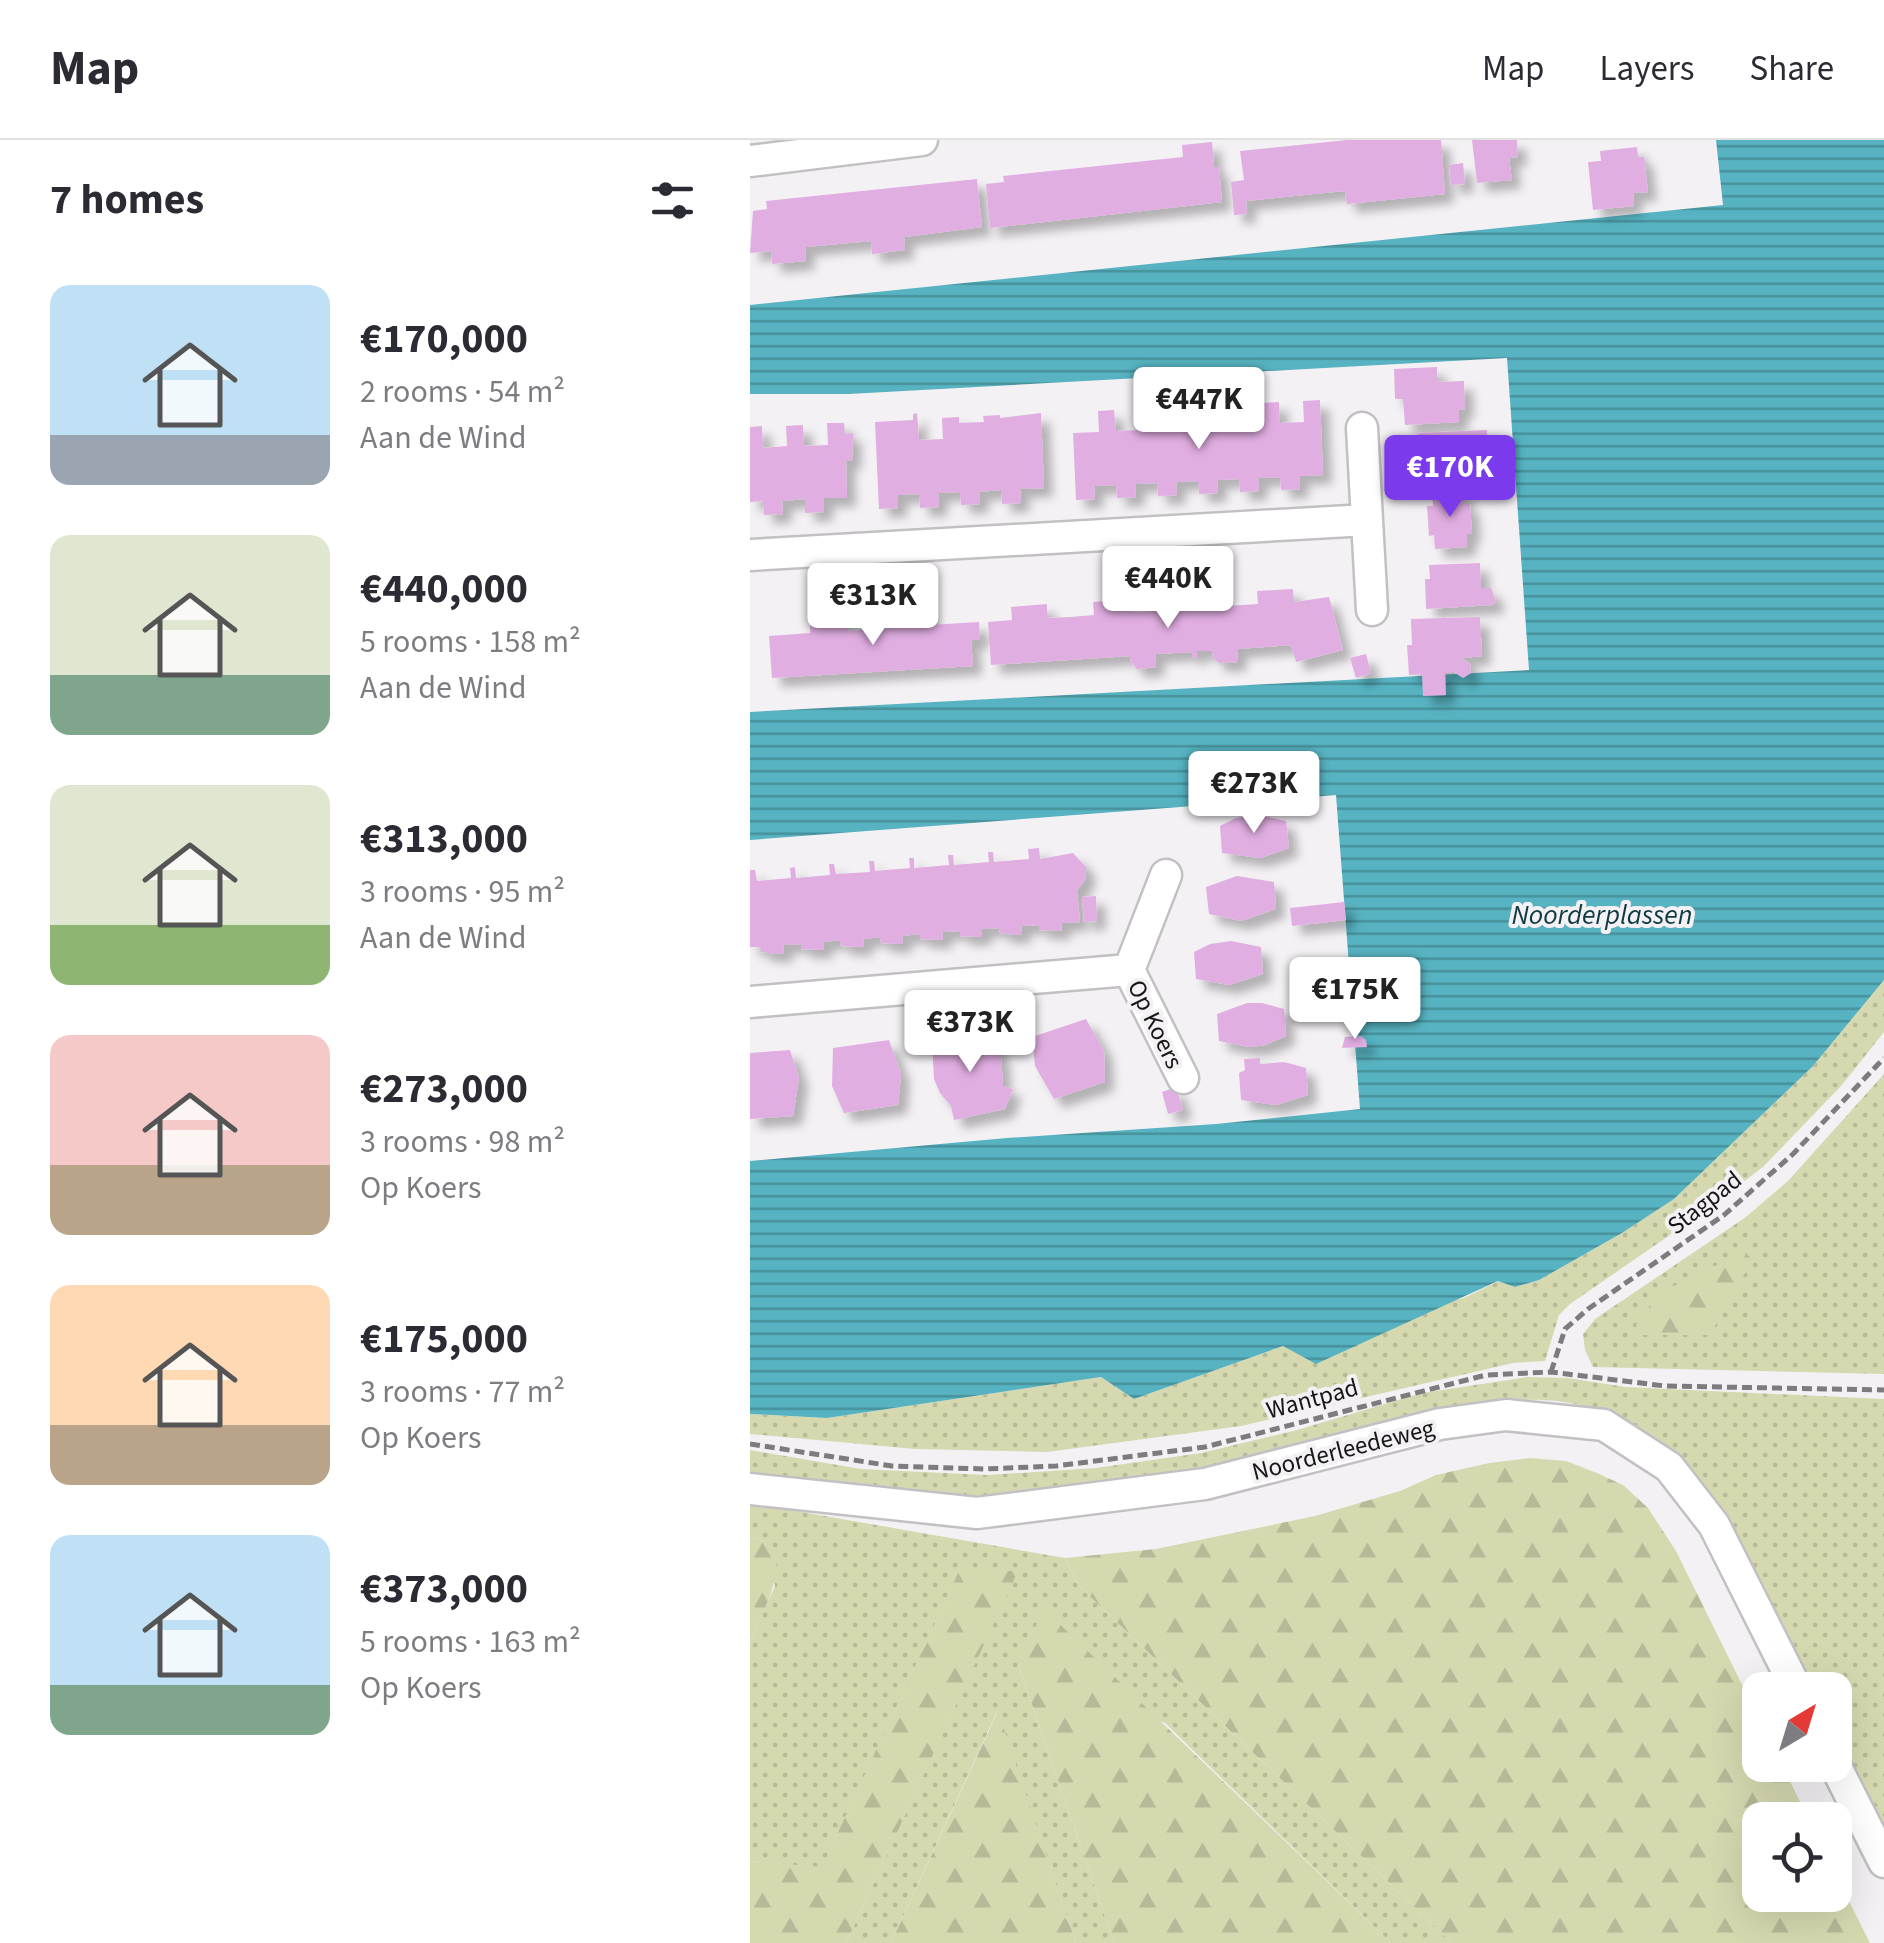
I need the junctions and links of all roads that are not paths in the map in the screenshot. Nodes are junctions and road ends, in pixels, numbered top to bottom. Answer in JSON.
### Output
{"nodes":[{"id":1,"x":922,"y":140,"type":"edge"},
{"id":2,"x":750,"y":161,"type":"edge"},
{"id":3,"x":1362,"y":428,"type":"dead end"},
{"id":4,"x":1367,"y":520,"type":"junction"},
{"id":5,"x":750,"y":556,"type":"edge"},
{"id":6,"x":1372,"y":610,"type":"dead end"},
{"id":7,"x":1166,"y":874,"type":"dead end"},
{"id":8,"x":1130,"y":970,"type":"junction"},
{"id":9,"x":750,"y":1002,"type":"edge"},
{"id":10,"x":1182,"y":1078,"type":"dead end"},
{"id":11,"x":750,"y":1489,"type":"edge"},
{"id":12,"x":1788,"y":1672,"type":"edge"},
{"id":13,"x":1844,"y":1782,"type":"edge"},
{"id":14,"x":1884,"y":1862,"type":"edge"}],
"edges":[{"from":1,"to":2,"type":"street"},
{"from":3,"to":4,"type":"street"},
{"from":4,"to":5,"type":"street"},
{"from":4,"to":6,"type":"street"},
{"from":7,"to":8,"type":"street","name":"Op Koers"},
{"from":8,"to":9,"type":"street","name":"Op Koers"},
{"from":8,"to":10,"type":"street","name":"Op Koers"},
{"from":11,"to":12,"type":"street","name":"Noorderleedeweg"},
{"from":13,"to":14,"type":"street"}]}
